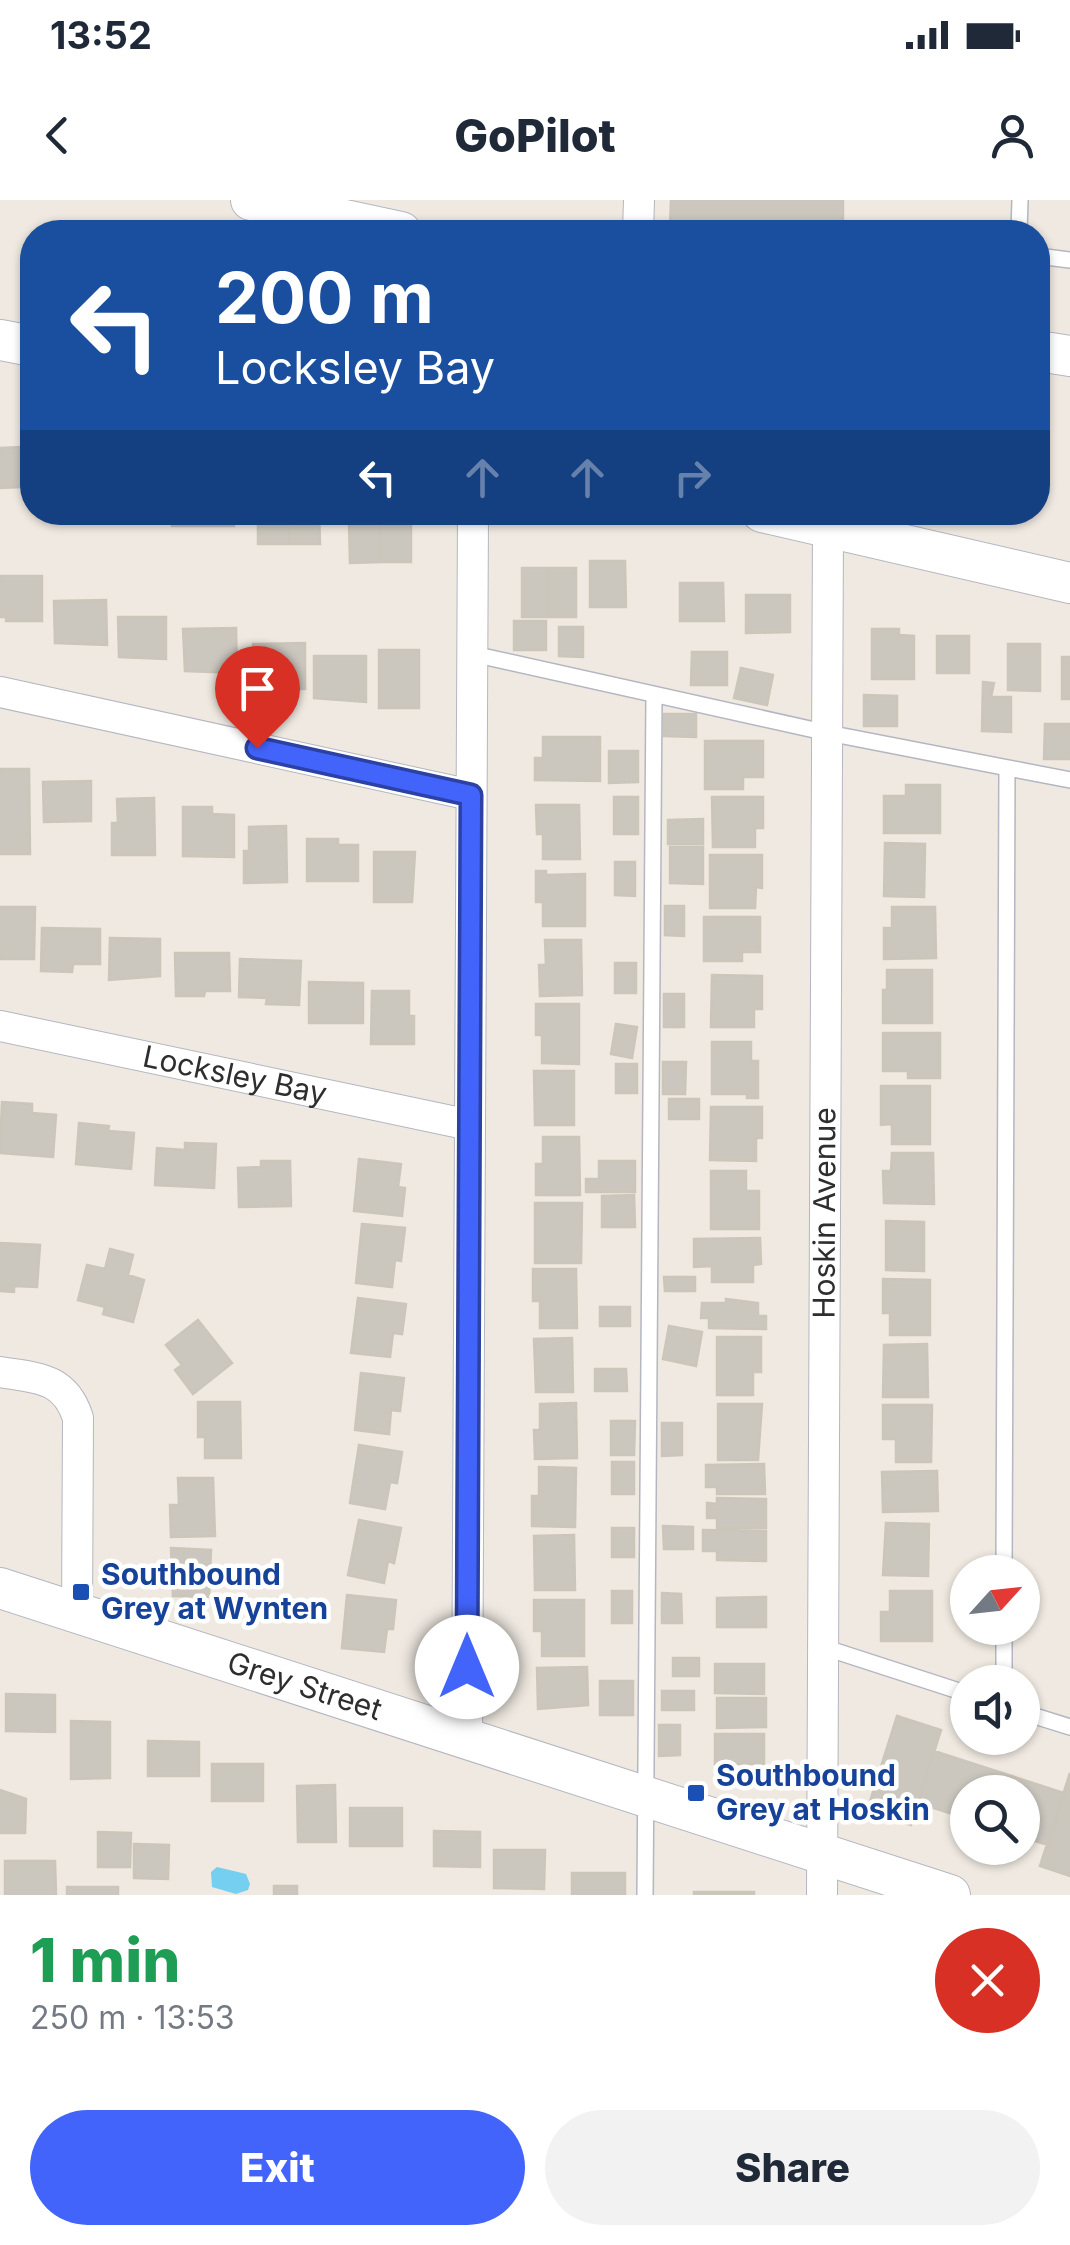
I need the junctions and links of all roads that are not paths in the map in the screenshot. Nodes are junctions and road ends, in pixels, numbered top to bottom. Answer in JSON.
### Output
{"nodes":[{"id":1,"x":251,"y":200,"type":"edge"},
{"id":2,"x":345,"y":220,"type":"edge"},
{"id":3,"x":473,"y":525,"type":"edge"},
{"id":4,"x":812,"y":525,"type":"edge"},
{"id":5,"x":828,"y":529,"type":"junction"},
{"id":6,"x":1070,"y":583,"type":"edge"},
{"id":7,"x":472,"y":654,"type":"junction"},
{"id":8,"x":0,"y":692,"type":"edge"},
{"id":9,"x":654,"y":695,"type":"junction"},
{"id":10,"x":828,"y":734,"type":"junction"},
{"id":11,"x":1006,"y":770,"type":"junction"},
{"id":12,"x":1070,"y":780,"type":"edge"},
{"id":13,"x":471,"y":795,"type":"junction"},
{"id":14,"x":0,"y":1026,"type":"edge"},
{"id":15,"x":470,"y":1125,"type":"junction"},
{"id":16,"x":0,"y":1372,"type":"edge"},
{"id":17,"x":1004,"y":1555,"type":"edge"},
{"id":18,"x":0,"y":1588,"type":"edge"},
{"id":19,"x":77,"y":1616,"type":"junction"},
{"id":20,"x":823,"y":1647,"type":"junction"},
{"id":21,"x":950,"y":1688,"type":"edge"},
{"id":22,"x":1040,"y":1718,"type":"edge"},
{"id":23,"x":1070,"y":1727,"type":"edge"},
{"id":24,"x":467,"y":1740,"type":"junction"},
{"id":25,"x":646,"y":1796,"type":"junction"},
{"id":26,"x":822,"y":1854,"type":"junction"},
{"id":27,"x":645,"y":1895,"type":"edge"},
{"id":28,"x":822,"y":1895,"type":"edge"},
{"id":29,"x":950,"y":1895,"type":"edge"}],
"edges":[{"from":1,"to":2,"type":"street"},
{"from":3,"to":7,"type":"street"},
{"from":4,"to":5,"type":"street"},
{"from":5,"to":6,"type":"street"},
{"from":5,"to":10,"type":"street","name":"Hoskin Avenue"},
{"from":7,"to":9,"type":"lane"},
{"from":7,"to":13,"type":"street"},
{"from":8,"to":13,"type":"street"},
{"from":9,"to":10,"type":"lane"},
{"from":9,"to":25,"type":"lane"},
{"from":10,"to":11,"type":"lane"},
{"from":10,"to":20,"type":"street","name":"Hoskin Avenue"},
{"from":11,"to":12,"type":"lane"},
{"from":11,"to":17,"type":"lane"},
{"from":13,"to":15,"type":"street"},
{"from":14,"to":15,"type":"street","name":"Locksley Bay"},
{"from":15,"to":24,"type":"street"},
{"from":16,"to":19,"type":"street"},
{"from":18,"to":19,"type":"street","name":"Grey Street"},
{"from":19,"to":24,"type":"street","name":"Grey Street"},
{"from":20,"to":21,"type":"lane"},
{"from":20,"to":26,"type":"street","name":"Hoskin Avenue"},
{"from":22,"to":23,"type":"lane"},
{"from":24,"to":25,"type":"street","name":"Grey Street"},
{"from":25,"to":26,"type":"street","name":"Grey Street"},
{"from":25,"to":27,"type":"lane"},
{"from":26,"to":28,"type":"street","name":"Hoskin Avenue"},
{"from":26,"to":29,"type":"street","name":"Grey Street"}]}
